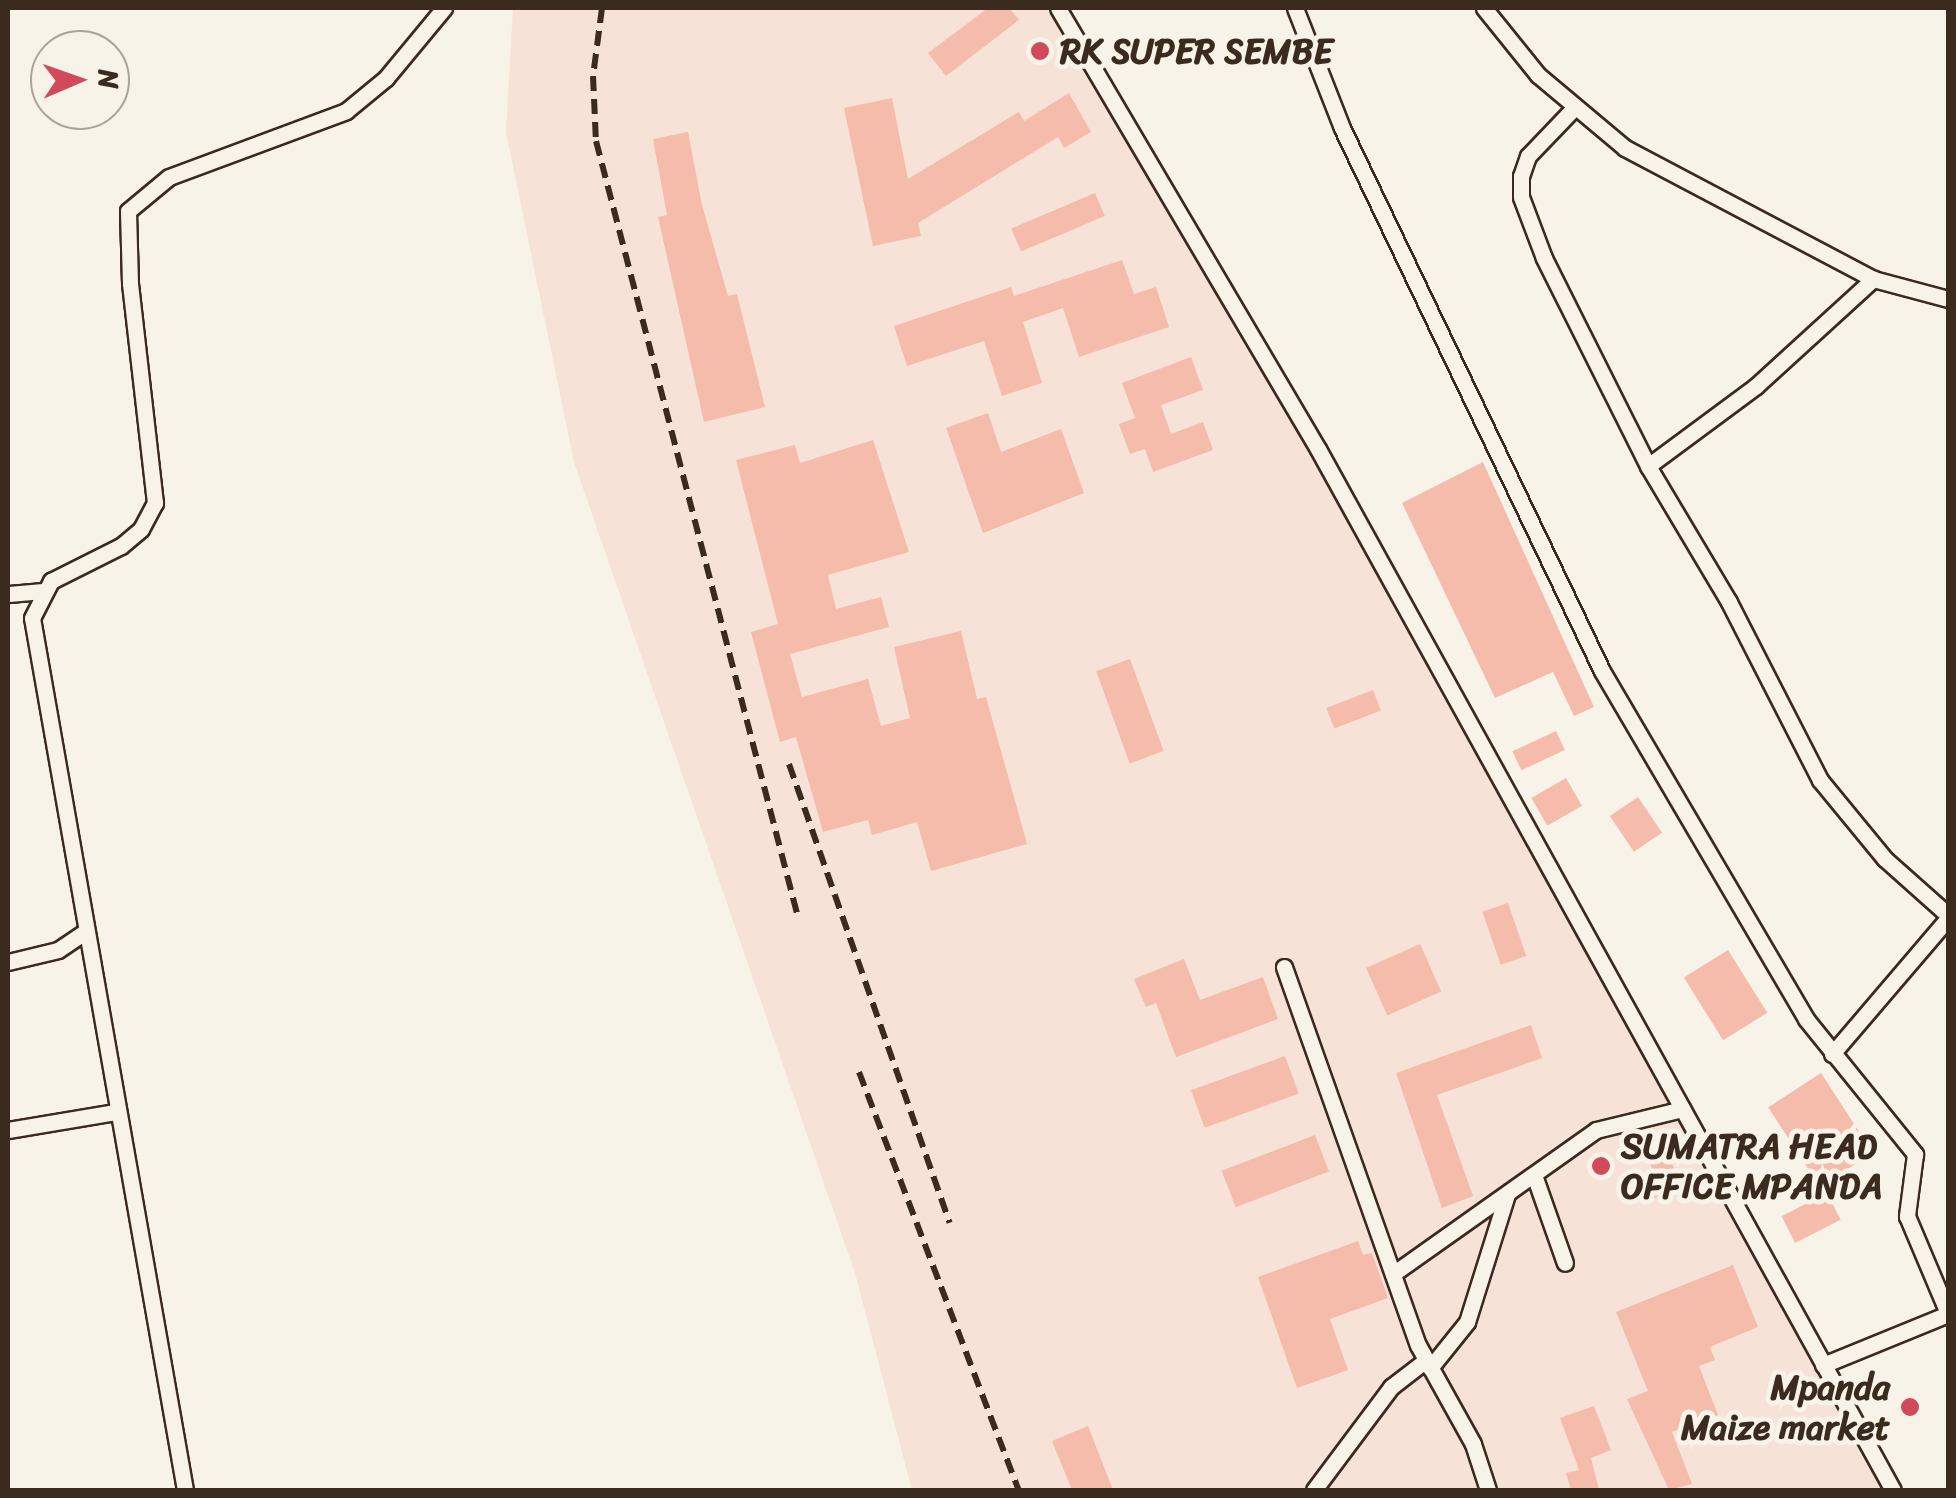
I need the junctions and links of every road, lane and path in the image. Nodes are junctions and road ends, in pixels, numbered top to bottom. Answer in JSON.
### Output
{"nodes":[{"id":1,"x":444,"y":8,"type":"edge"},
{"id":2,"x":1058,"y":8,"type":"edge"},
{"id":3,"x":1295,"y":8,"type":"edge"},
{"id":4,"x":1484,"y":8,"type":"edge"},
{"id":5,"x":1574,"y":108,"type":"junction"},
{"id":6,"x":1874,"y":279,"type":"junction"},
{"id":7,"x":1948,"y":299,"type":"edge"},
{"id":8,"x":1648,"y":466,"type":"junction"},
{"id":9,"x":41,"y":591,"type":"junction"},
{"id":10,"x":8,"y":594,"type":"edge"},
{"id":11,"x":1948,"y":916,"type":"edge"},
{"id":12,"x":86,"y":931,"type":"junction"},
{"id":13,"x":8,"y":962,"type":"edge"},
{"id":14,"x":1284,"y":968,"type":"dead end"},
{"id":15,"x":1832,"y":1054,"type":"junction"},
{"id":16,"x":1682,"y":1110,"type":"junction"},
{"id":17,"x":116,"y":1112,"type":"junction"},
{"id":18,"x":8,"y":1130,"type":"edge"},
{"id":19,"x":1534,"y":1175,"type":"junction"},
{"id":20,"x":1508,"y":1194,"type":"junction"},
{"id":21,"x":1564,"y":1263,"type":"dead end"},
{"id":22,"x":1396,"y":1271,"type":"junction"},
{"id":23,"x":1948,"y":1313,"type":"edge"},
{"id":24,"x":1428,"y":1364,"type":"junction"},
{"id":25,"x":1823,"y":1364,"type":"junction"},
{"id":26,"x":185,"y":1490,"type":"edge"},
{"id":27,"x":1314,"y":1490,"type":"edge"},
{"id":28,"x":1488,"y":1490,"type":"edge"},
{"id":29,"x":1894,"y":1490,"type":"edge"}],
"edges":[{"from":1,"to":9,"type":"street"},
{"from":2,"to":16,"type":"street"},
{"from":3,"to":15,"type":"street"},
{"from":4,"to":5,"type":"street"},
{"from":5,"to":6,"type":"street"},
{"from":5,"to":8,"type":"street"},
{"from":6,"to":7,"type":"street"},
{"from":6,"to":8,"type":"street"},
{"from":8,"to":11,"type":"street"},
{"from":9,"to":10,"type":"street"},
{"from":9,"to":12,"type":"street"},
{"from":11,"to":15,"type":"street"},
{"from":12,"to":13,"type":"street"},
{"from":12,"to":17,"type":"street"},
{"from":14,"to":22,"type":"street"},
{"from":15,"to":23,"type":"street"},
{"from":16,"to":19,"type":"street"},
{"from":16,"to":25,"type":"street"},
{"from":17,"to":18,"type":"street"},
{"from":17,"to":26,"type":"street"},
{"from":19,"to":20,"type":"street"},
{"from":19,"to":21,"type":"street"},
{"from":20,"to":22,"type":"street"},
{"from":20,"to":24,"type":"street"},
{"from":22,"to":24,"type":"street"},
{"from":23,"to":25,"type":"street"},
{"from":24,"to":27,"type":"street"},
{"from":24,"to":28,"type":"street"},
{"from":25,"to":29,"type":"street"}]}
